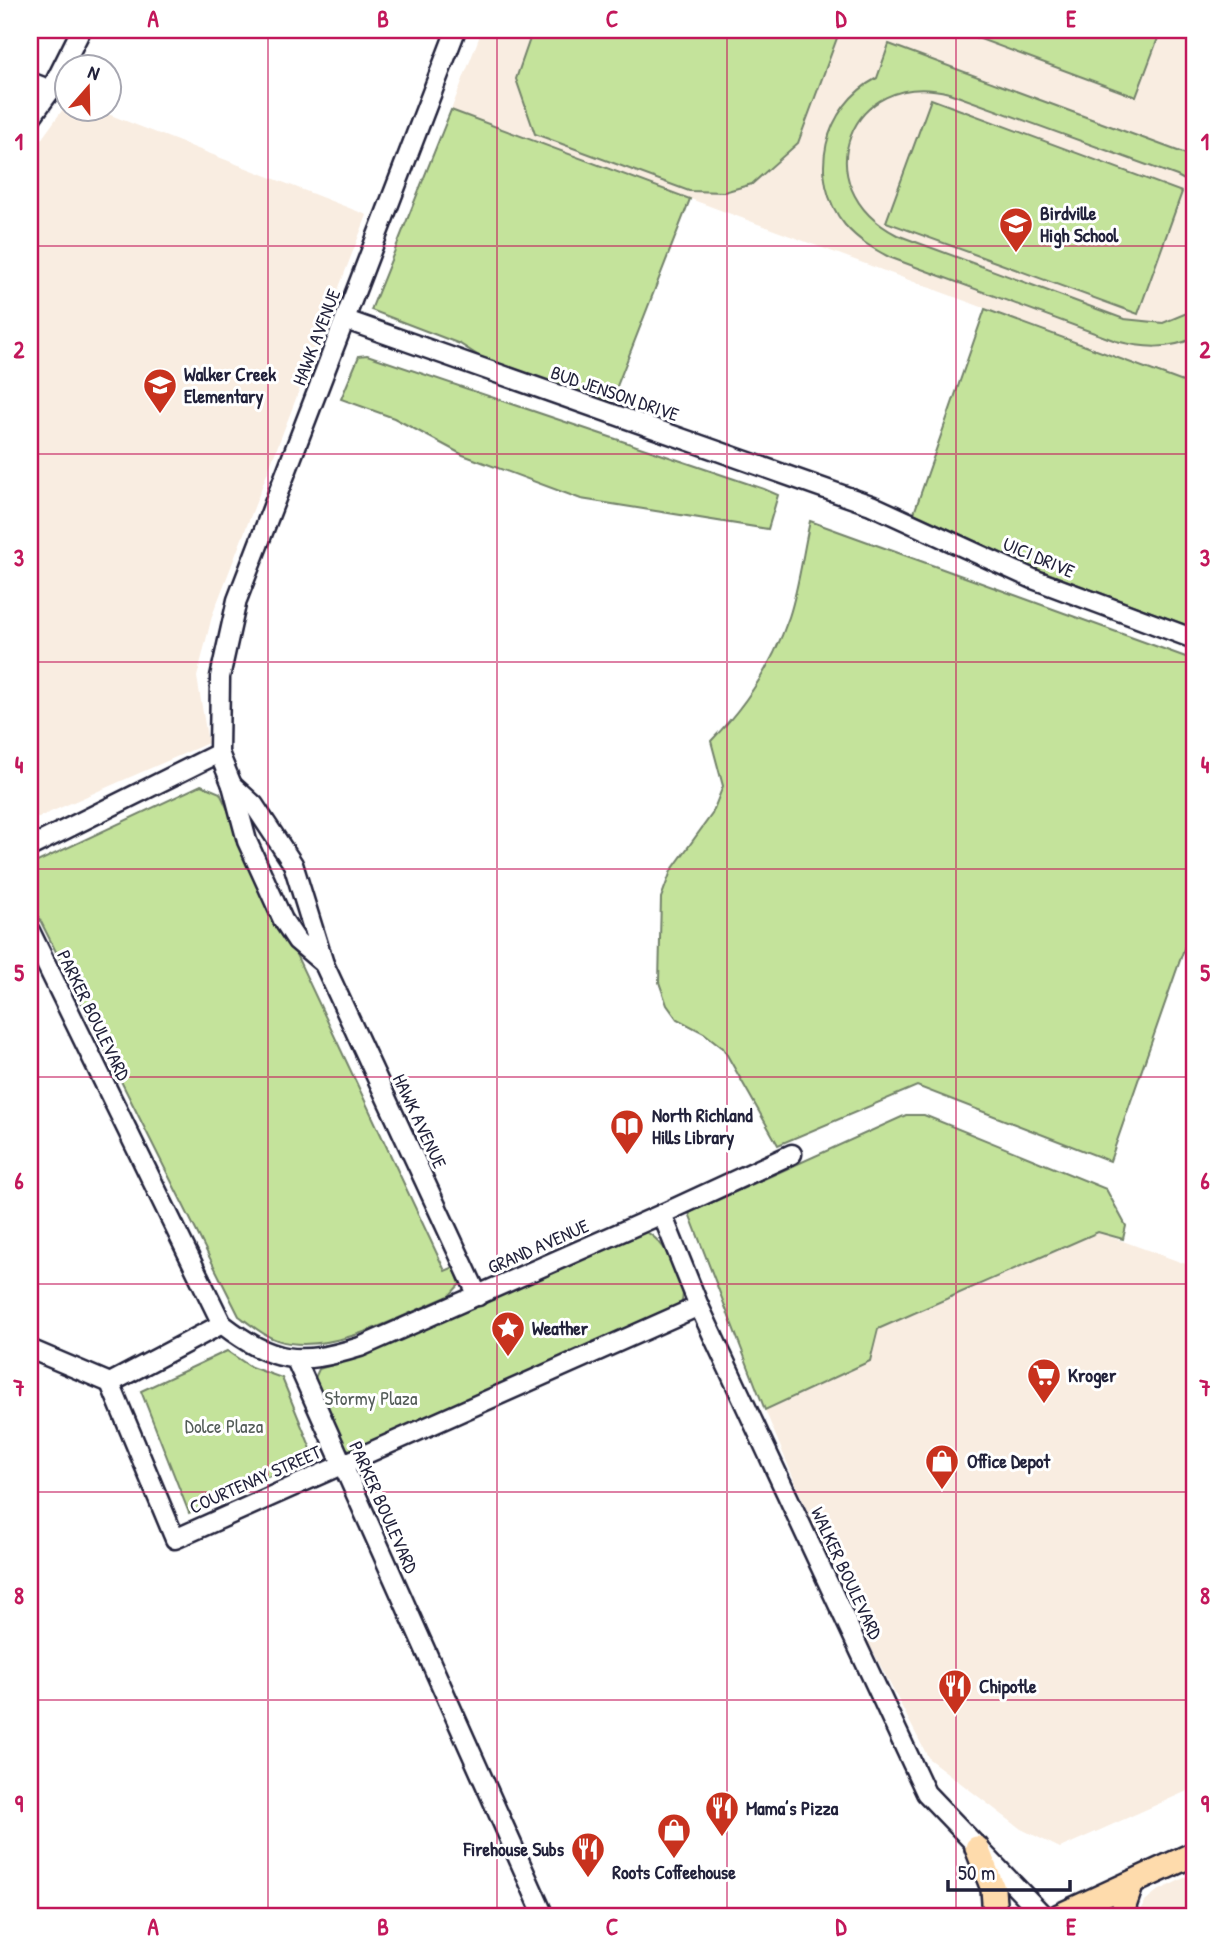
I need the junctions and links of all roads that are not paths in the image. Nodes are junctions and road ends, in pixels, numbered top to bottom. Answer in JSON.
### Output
{"nodes":[{"id":1,"x":81,"y":30,"type":"edge"},
{"id":2,"x":456,"y":30,"type":"edge"},
{"id":3,"x":30,"y":82,"type":"edge"},
{"id":4,"x":51,"y":90,"type":"junction"},
{"id":5,"x":30,"y":119,"type":"edge"},
{"id":6,"x":346,"y":320,"type":"junction"},
{"id":7,"x":871,"y":505,"type":"joint"},
{"id":8,"x":1194,"y":639,"type":"edge"},
{"id":9,"x":219,"y":753,"type":"junction"},
{"id":10,"x":232,"y":785,"type":"junction"},
{"id":11,"x":30,"y":847,"type":"edge"},
{"id":12,"x":30,"y":931,"type":"edge"},
{"id":13,"x":324,"y":964,"type":"junction"},
{"id":14,"x":792,"y":1154,"type":"dead end"},
{"id":15,"x":662,"y":1214,"type":"junction"},
{"id":16,"x":478,"y":1296,"type":"junction"},
{"id":17,"x":699,"y":1306,"type":"junction"},
{"id":18,"x":222,"y":1324,"type":"junction"},
{"id":19,"x":30,"y":1349,"type":"edge"},
{"id":20,"x":296,"y":1360,"type":"junction"},
{"id":21,"x":110,"y":1383,"type":"junction"},
{"id":22,"x":342,"y":1463,"type":"junction"},
{"id":23,"x":977,"y":1848,"type":"junction"},
{"id":24,"x":1194,"y":1854,"type":"edge"},
{"id":25,"x":1132,"y":1883,"type":"junction"},
{"id":26,"x":544,"y":1916,"type":"edge"},
{"id":27,"x":995,"y":1916,"type":"edge"},
{"id":28,"x":1044,"y":1916,"type":"edge"},
{"id":29,"x":1059,"y":1916,"type":"edge"},
{"id":30,"x":1125,"y":1916,"type":"edge"}],
"edges":[{"from":1,"to":4,"type":"street"},
{"from":2,"to":6,"type":"street","name":"HAWK AVENUE"},
{"from":3,"to":4,"type":"street"},
{"from":4,"to":5,"type":"street"},
{"from":6,"to":7,"type":"street","name":"BUD JENSON DRIVE"},
{"from":6,"to":9,"type":"street","name":"HAWK AVENUE"},
{"from":7,"to":8,"type":"street","name":"UICI DRIVE"},
{"from":9,"to":10,"type":"street","name":"HAWK AVENUE"},
{"from":9,"to":11,"type":"street"},
{"from":10,"to":13,"type":"street","name":"HAWK AVENUE"},
{"from":10,"to":13,"type":"street","name":"HAWK AVENUE"},
{"from":12,"to":18,"type":"street","name":"PARKER BOULEVARD"},
{"from":13,"to":16,"type":"street","name":"HAWK AVENUE"},
{"from":14,"to":15,"type":"street","name":"GRAND AVENUE"},
{"from":15,"to":16,"type":"street","name":"GRAND AVENUE"},
{"from":15,"to":17,"type":"street","name":"WALKER BOULEVARD"},
{"from":16,"to":20,"type":"street","name":"GRAND AVENUE"},
{"from":17,"to":22,"type":"street","name":"COURTENAY STREET"},
{"from":17,"to":23,"type":"street","name":"WALKER BOULEVARD"},
{"from":18,"to":20,"type":"street","name":"PARKER BOULEVARD"},
{"from":18,"to":21,"type":"street"},
{"from":19,"to":21,"type":"street"},
{"from":20,"to":22,"type":"street","name":"PARKER BOULEVARD"},
{"from":21,"to":22,"type":"street","name":"COURTENAY STREET"},
{"from":22,"to":26,"type":"street","name":"PARKER BOULEVARD"},
{"from":23,"to":27,"type":"main road"},
{"from":23,"to":28,"type":"street","name":"WALKER BOULEVARD"},
{"from":24,"to":25,"type":"main road"},
{"from":25,"to":29,"type":"main road"},
{"from":25,"to":30,"type":"main road"}]}
